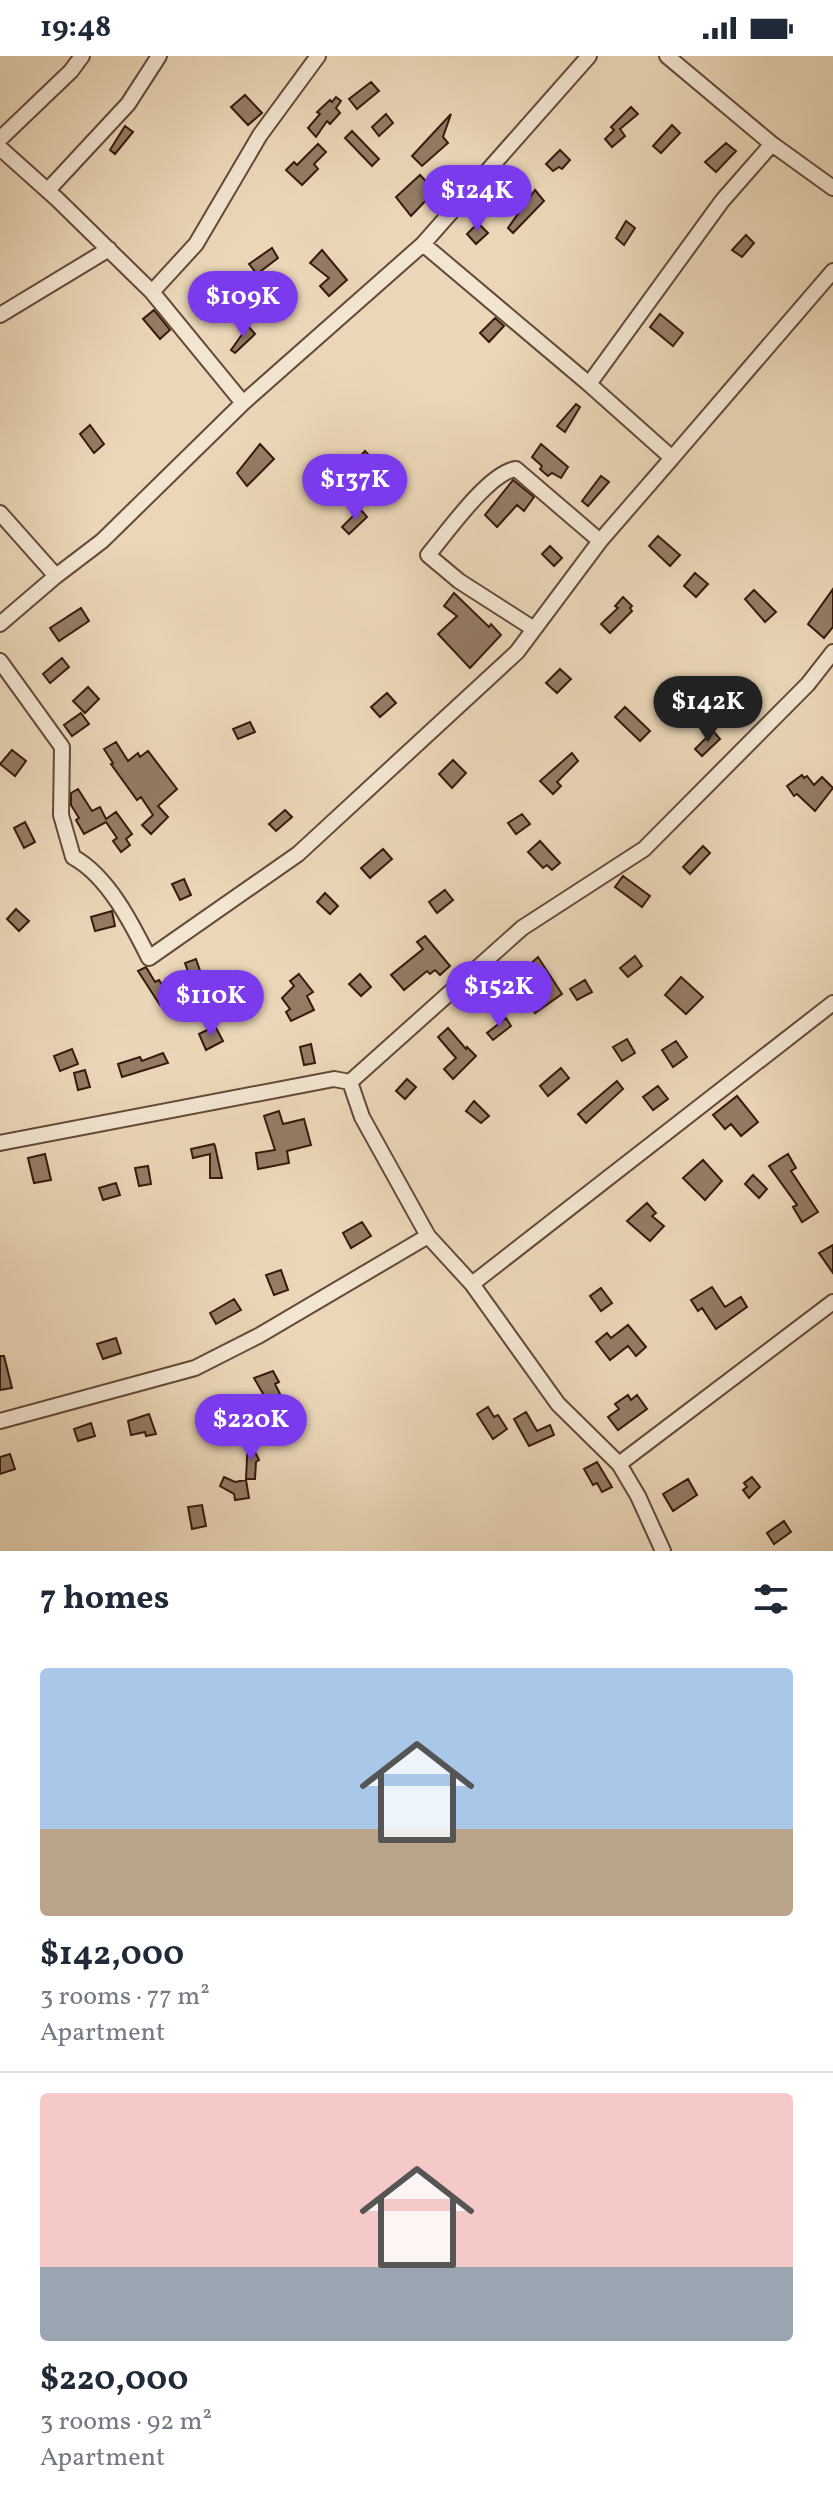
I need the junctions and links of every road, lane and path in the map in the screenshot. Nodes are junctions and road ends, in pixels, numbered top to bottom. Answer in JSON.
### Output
{"nodes":[{"id":1,"x":82,"y":56,"type":"edge"},
{"id":2,"x":159,"y":56,"type":"edge"},
{"id":3,"x":318,"y":56,"type":"edge"},
{"id":4,"x":589,"y":56,"type":"edge"},
{"id":5,"x":667,"y":56,"type":"edge"},
{"id":6,"x":772,"y":144,"type":"junction"},
{"id":7,"x":1,"y":147,"type":"edge"},
{"id":8,"x":833,"y":188,"type":"edge"},
{"id":9,"x":48,"y":190,"type":"junction"},
{"id":10,"x":423,"y":244,"type":"junction"},
{"id":11,"x":109,"y":249,"type":"junction"},
{"id":12,"x":833,"y":271,"type":"edge"},
{"id":13,"x":152,"y":292,"type":"junction"},
{"id":14,"x":0,"y":315,"type":"edge"},
{"id":15,"x":589,"y":384,"type":"junction"},
{"id":16,"x":243,"y":403,"type":"junction"},
{"id":17,"x":672,"y":458,"type":"junction"},
{"id":18,"x":0,"y":513,"type":"edge"},
{"id":19,"x":600,"y":541,"type":"junction"},
{"id":20,"x":56,"y":576,"type":"junction"},
{"id":21,"x":0,"y":624,"type":"edge"},
{"id":22,"x":534,"y":629,"type":"junction"},
{"id":23,"x":833,"y":652,"type":"edge"},
{"id":24,"x":0,"y":661,"type":"edge"},
{"id":25,"x":833,"y":1003,"type":"edge"},
{"id":26,"x":350,"y":1082,"type":"junction"},
{"id":27,"x":0,"y":1143,"type":"edge"},
{"id":28,"x":428,"y":1236,"type":"junction"},
{"id":29,"x":472,"y":1284,"type":"junction"},
{"id":30,"x":833,"y":1302,"type":"edge"},
{"id":31,"x":0,"y":1421,"type":"edge"},
{"id":32,"x":619,"y":1464,"type":"junction"},
{"id":33,"x":663,"y":1551,"type":"edge"}],
"edges":[{"from":1,"to":7,"type":"street"},
{"from":2,"to":9,"type":"street"},
{"from":3,"to":13,"type":"street"},
{"from":4,"to":10,"type":"street"},
{"from":5,"to":6,"type":"street"},
{"from":6,"to":8,"type":"street"},
{"from":6,"to":15,"type":"street"},
{"from":7,"to":9,"type":"street"},
{"from":9,"to":11,"type":"street"},
{"from":10,"to":15,"type":"street"},
{"from":10,"to":16,"type":"street"},
{"from":11,"to":13,"type":"street"},
{"from":11,"to":14,"type":"street"},
{"from":12,"to":17,"type":"street"},
{"from":13,"to":16,"type":"street"},
{"from":15,"to":17,"type":"street"},
{"from":16,"to":20,"type":"street"},
{"from":17,"to":19,"type":"street"},
{"from":18,"to":20,"type":"street"},
{"from":19,"to":22,"type":"street"},
{"from":19,"to":22,"type":"street"},
{"from":20,"to":21,"type":"street"},
{"from":22,"to":24,"type":"street"},
{"from":23,"to":26,"type":"street"},
{"from":25,"to":29,"type":"street"},
{"from":26,"to":27,"type":"street"},
{"from":26,"to":28,"type":"street"},
{"from":28,"to":29,"type":"street"},
{"from":28,"to":31,"type":"street"},
{"from":29,"to":32,"type":"street"},
{"from":30,"to":32,"type":"street"},
{"from":32,"to":33,"type":"street"}]}
